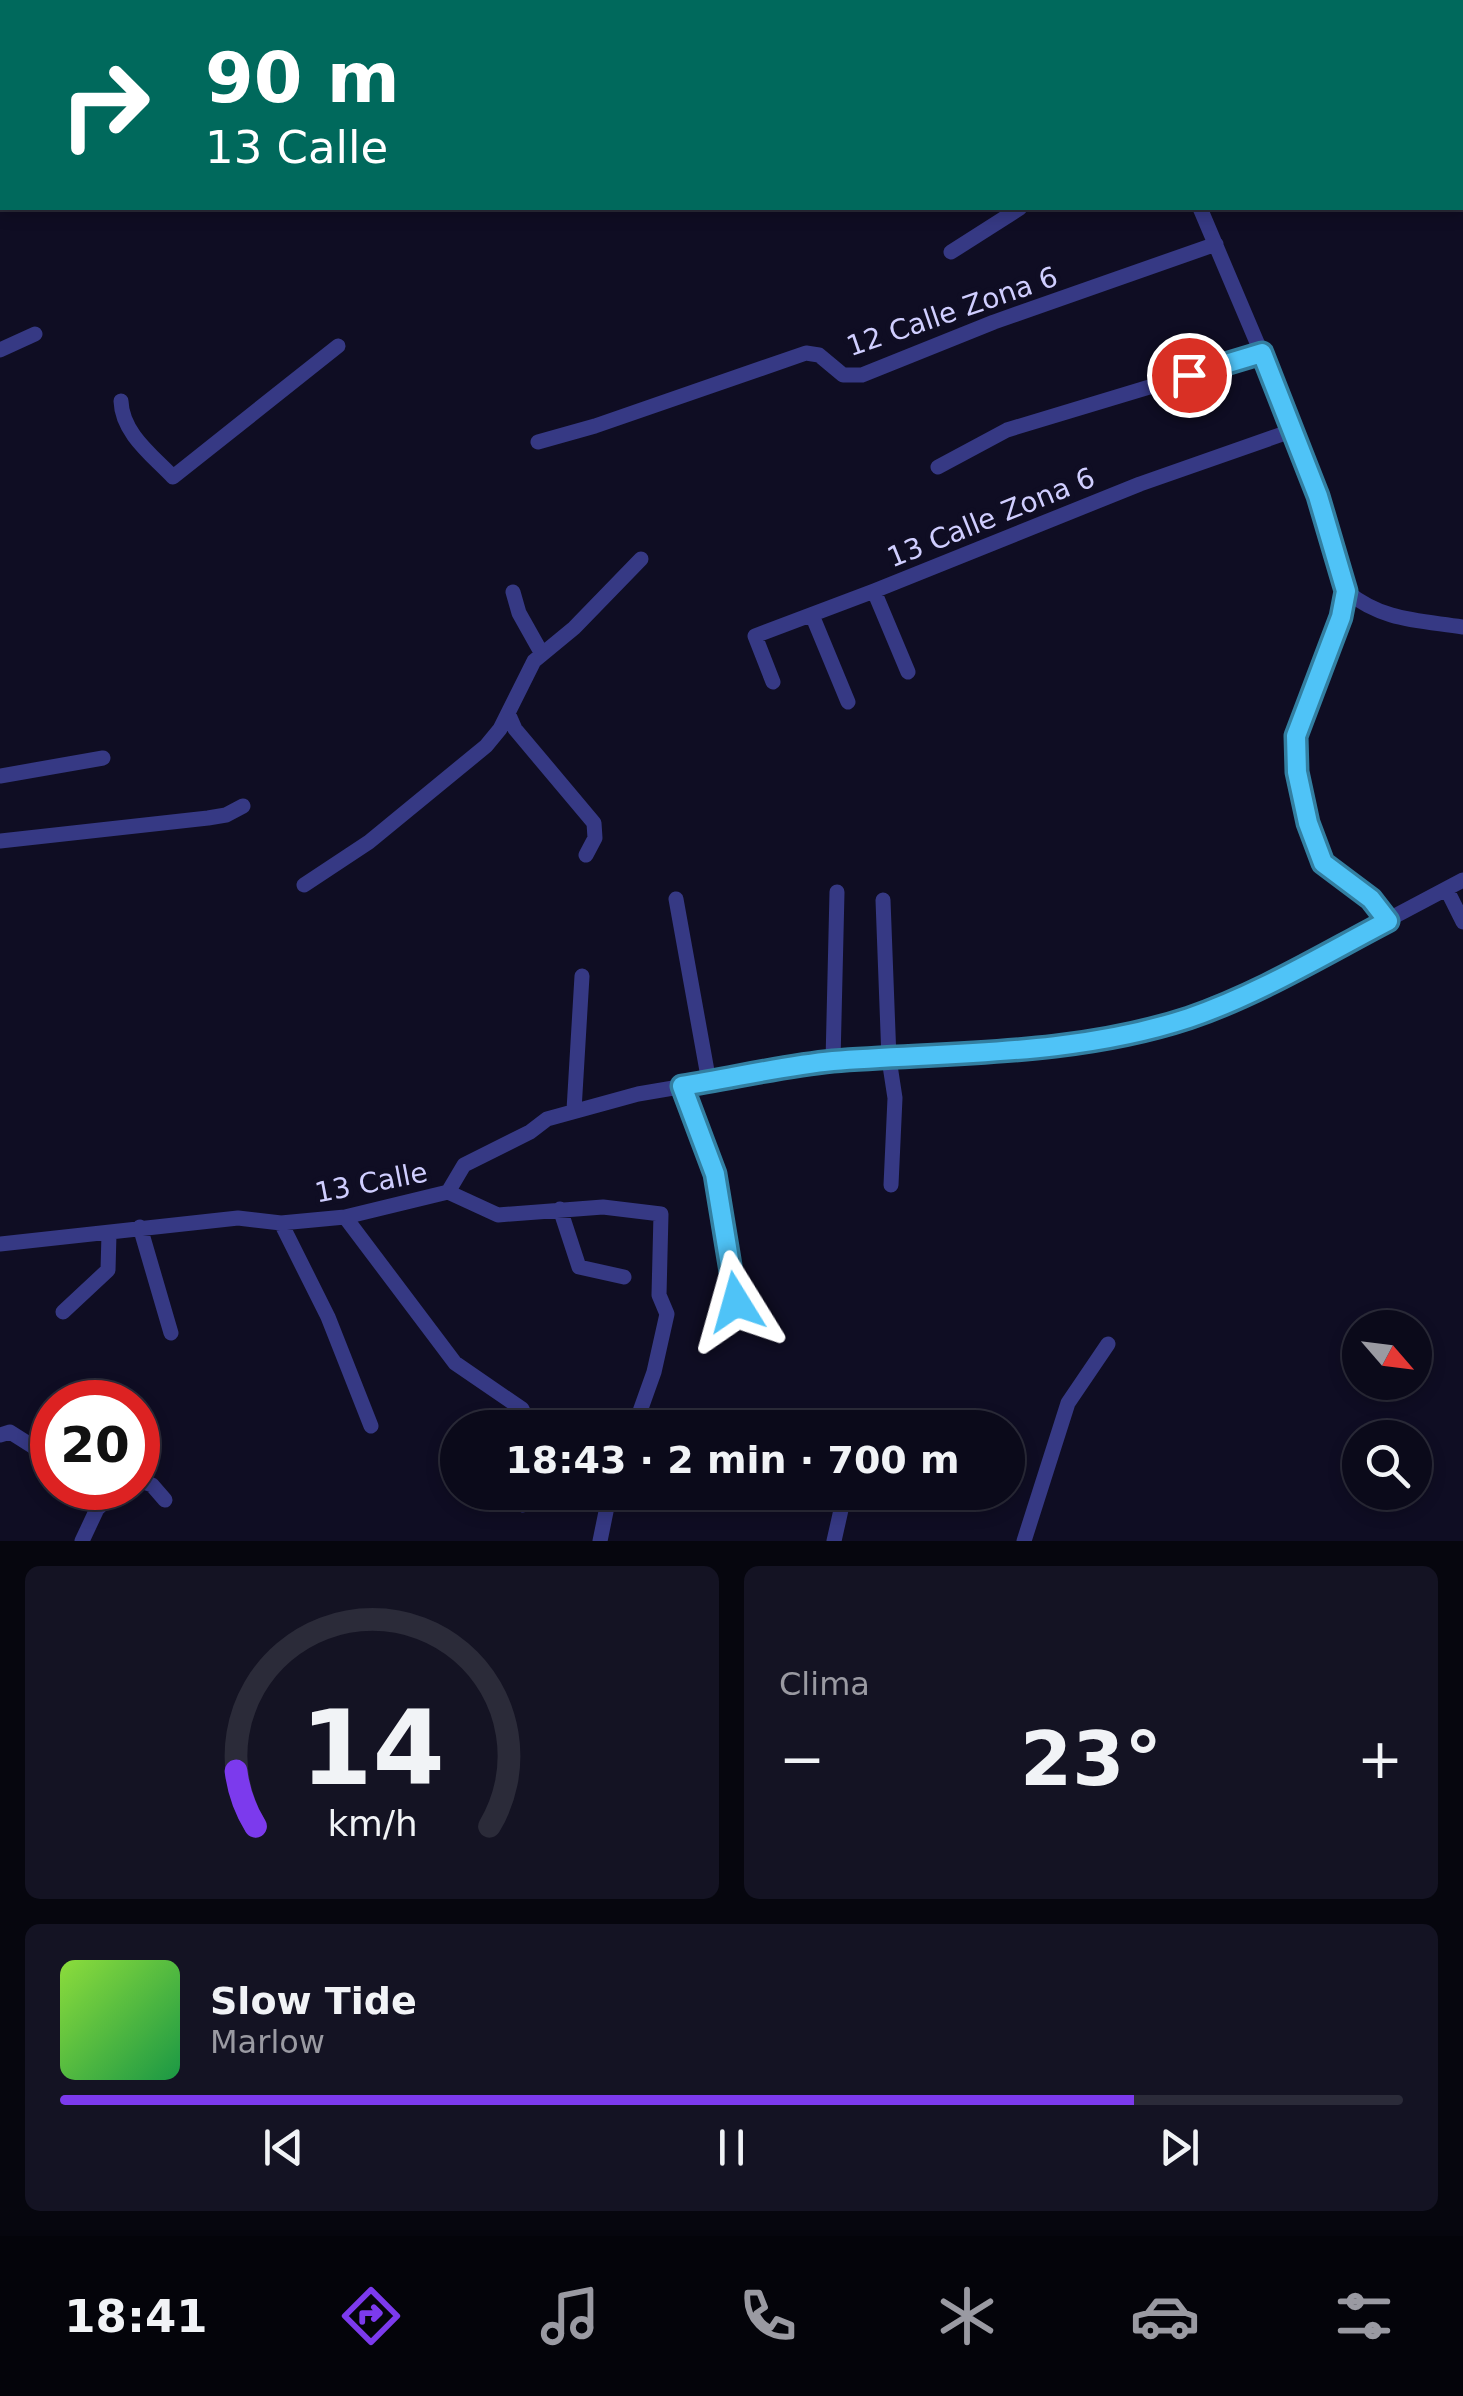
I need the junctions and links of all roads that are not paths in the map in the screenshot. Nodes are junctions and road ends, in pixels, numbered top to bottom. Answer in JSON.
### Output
{"nodes":[{"id":1,"x":1017,"y":210,"type":"edge"},
{"id":2,"x":1201,"y":210,"type":"edge"},
{"id":3,"x":1216,"y":244,"type":"junction"},
{"id":4,"x":951,"y":252,"type":"dead end"},
{"id":5,"x":35,"y":334,"type":"dead end"},
{"id":6,"x":338,"y":346,"type":"dead end"},
{"id":7,"x":0,"y":350,"type":"edge"},
{"id":8,"x":1262,"y":353,"type":"junction"},
{"id":9,"x":121,"y":401,"type":"dead end"},
{"id":10,"x":1294,"y":430,"type":"junction"},
{"id":11,"x":538,"y":442,"type":"dead end"},
{"id":12,"x":938,"y":468,"type":"dead end"},
{"id":13,"x":641,"y":559,"type":"dead end"},
{"id":14,"x":874,"y":591,"type":"junction"},
{"id":15,"x":1346,"y":591,"type":"junction"},
{"id":16,"x":513,"y":592,"type":"dead end"},
{"id":17,"x":812,"y":615,"type":"junction"},
{"id":18,"x":1463,"y":627,"type":"edge"},
{"id":19,"x":542,"y":654,"type":"junction"},
{"id":20,"x":908,"y":672,"type":"dead end"},
{"id":21,"x":773,"y":682,"type":"dead end"},
{"id":22,"x":848,"y":702,"type":"dead end"},
{"id":23,"x":508,"y":713,"type":"junction"},
{"id":24,"x":103,"y":758,"type":"dead end"},
{"id":25,"x":0,"y":776,"type":"edge"},
{"id":26,"x":243,"y":806,"type":"dead end"},
{"id":27,"x":0,"y":840,"type":"edge"},
{"id":28,"x":586,"y":856,"type":"dead end"},
{"id":29,"x":1463,"y":880,"type":"edge"},
{"id":30,"x":304,"y":886,"type":"dead end"},
{"id":31,"x":1447,"y":890,"type":"junction"},
{"id":32,"x":837,"y":892,"type":"dead end"},
{"id":33,"x":676,"y":899,"type":"dead end"},
{"id":34,"x":883,"y":900,"type":"dead end"},
{"id":35,"x":1388,"y":921,"type":"junction"},
{"id":36,"x":1463,"y":922,"type":"edge"},
{"id":37,"x":582,"y":976,"type":"dead end"},
{"id":38,"x":889,"y":1058,"type":"junction"},
{"id":39,"x":832,"y":1062,"type":"junction"},
{"id":40,"x":709,"y":1082,"type":"junction"},
{"id":41,"x":682,"y":1086,"type":"junction"},
{"id":42,"x":574,"y":1110,"type":"junction"},
{"id":43,"x":891,"y":1185,"type":"dead end"},
{"id":44,"x":448,"y":1192,"type":"junction"},
{"id":45,"x":560,"y":1209,"type":"junction"},
{"id":46,"x":344,"y":1217,"type":"junction"},
{"id":47,"x":280,"y":1223,"type":"junction"},
{"id":48,"x":140,"y":1226,"type":"junction"},
{"id":49,"x":108,"y":1234,"type":"junction"},
{"id":50,"x":0,"y":1244,"type":"edge"},
{"id":51,"x":624,"y":1277,"type":"dead end"},
{"id":52,"x":736,"y":1302,"type":"dead end"},
{"id":53,"x":63,"y":1312,"type":"dead end"},
{"id":54,"x":171,"y":1333,"type":"dead end"},
{"id":55,"x":1108,"y":1344,"type":"dead end"},
{"id":56,"x":522,"y":1410,"type":"edge"},
{"id":57,"x":640,"y":1410,"type":"edge"},
{"id":58,"x":372,"y":1426,"type":"dead end"},
{"id":59,"x":0,"y":1435,"type":"edge"},
{"id":60,"x":30,"y":1445,"type":"edge"},
{"id":61,"x":160,"y":1495,"type":"edge"},
{"id":62,"x":164,"y":1500,"type":"dead end"},
{"id":63,"x":97,"y":1510,"type":"edge"},
{"id":64,"x":606,"y":1510,"type":"edge"},
{"id":65,"x":842,"y":1510,"type":"edge"},
{"id":66,"x":82,"y":1541,"type":"edge"},
{"id":67,"x":600,"y":1541,"type":"edge"},
{"id":68,"x":834,"y":1541,"type":"edge"},
{"id":69,"x":1024,"y":1541,"type":"edge"}],
"edges":[{"from":1,"to":4,"type":"street"},
{"from":2,"to":3,"type":"street"},
{"from":3,"to":8,"type":"street"},
{"from":3,"to":11,"type":"street","name":"12 Calle Zona 6"},
{"from":5,"to":7,"type":"street"},
{"from":6,"to":9,"type":"street"},
{"from":8,"to":10,"type":"street"},
{"from":8,"to":12,"type":"street"},
{"from":10,"to":14,"type":"street","name":"13 Calle Zona 6"},
{"from":10,"to":15,"type":"street"},
{"from":13,"to":19,"type":"street"},
{"from":14,"to":17,"type":"street","name":"13 Calle Zona 6"},
{"from":14,"to":20,"type":"street"},
{"from":15,"to":18,"type":"street"},
{"from":15,"to":35,"type":"street"},
{"from":16,"to":19,"type":"street"},
{"from":17,"to":21,"type":"street","name":"13 Calle Zona 6"},
{"from":17,"to":22,"type":"street"},
{"from":19,"to":23,"type":"street"},
{"from":23,"to":28,"type":"street"},
{"from":23,"to":30,"type":"street"},
{"from":24,"to":25,"type":"street"},
{"from":26,"to":27,"type":"street"},
{"from":29,"to":31,"type":"street","name":"13 Calle"},
{"from":31,"to":35,"type":"street","name":"13 Calle"},
{"from":31,"to":36,"type":"street"},
{"from":32,"to":39,"type":"street"},
{"from":33,"to":40,"type":"street"},
{"from":34,"to":38,"type":"street"},
{"from":35,"to":38,"type":"street","name":"13 Calle"},
{"from":37,"to":42,"type":"street"},
{"from":38,"to":39,"type":"street","name":"13 Calle"},
{"from":38,"to":43,"type":"street"},
{"from":39,"to":40,"type":"street","name":"13 Calle"},
{"from":40,"to":41,"type":"street","name":"13 Calle"},
{"from":41,"to":42,"type":"street","name":"13 Calle"},
{"from":41,"to":52,"type":"street"},
{"from":42,"to":44,"type":"street","name":"13 Calle"},
{"from":44,"to":45,"type":"street"},
{"from":44,"to":46,"type":"street","name":"13 Calle"},
{"from":45,"to":51,"type":"street"},
{"from":45,"to":57,"type":"street"},
{"from":46,"to":47,"type":"street","name":"13 Calle"},
{"from":46,"to":56,"type":"street"},
{"from":47,"to":48,"type":"street","name":"13 Calle"},
{"from":47,"to":58,"type":"street"},
{"from":48,"to":49,"type":"street","name":"13 Calle"},
{"from":48,"to":54,"type":"street"},
{"from":49,"to":50,"type":"street","name":"13 Calle"},
{"from":49,"to":53,"type":"street"},
{"from":55,"to":69,"type":"street"},
{"from":59,"to":60,"type":"street"},
{"from":61,"to":62,"type":"street"},
{"from":63,"to":66,"type":"street"},
{"from":64,"to":67,"type":"street"},
{"from":65,"to":68,"type":"street"}]}
